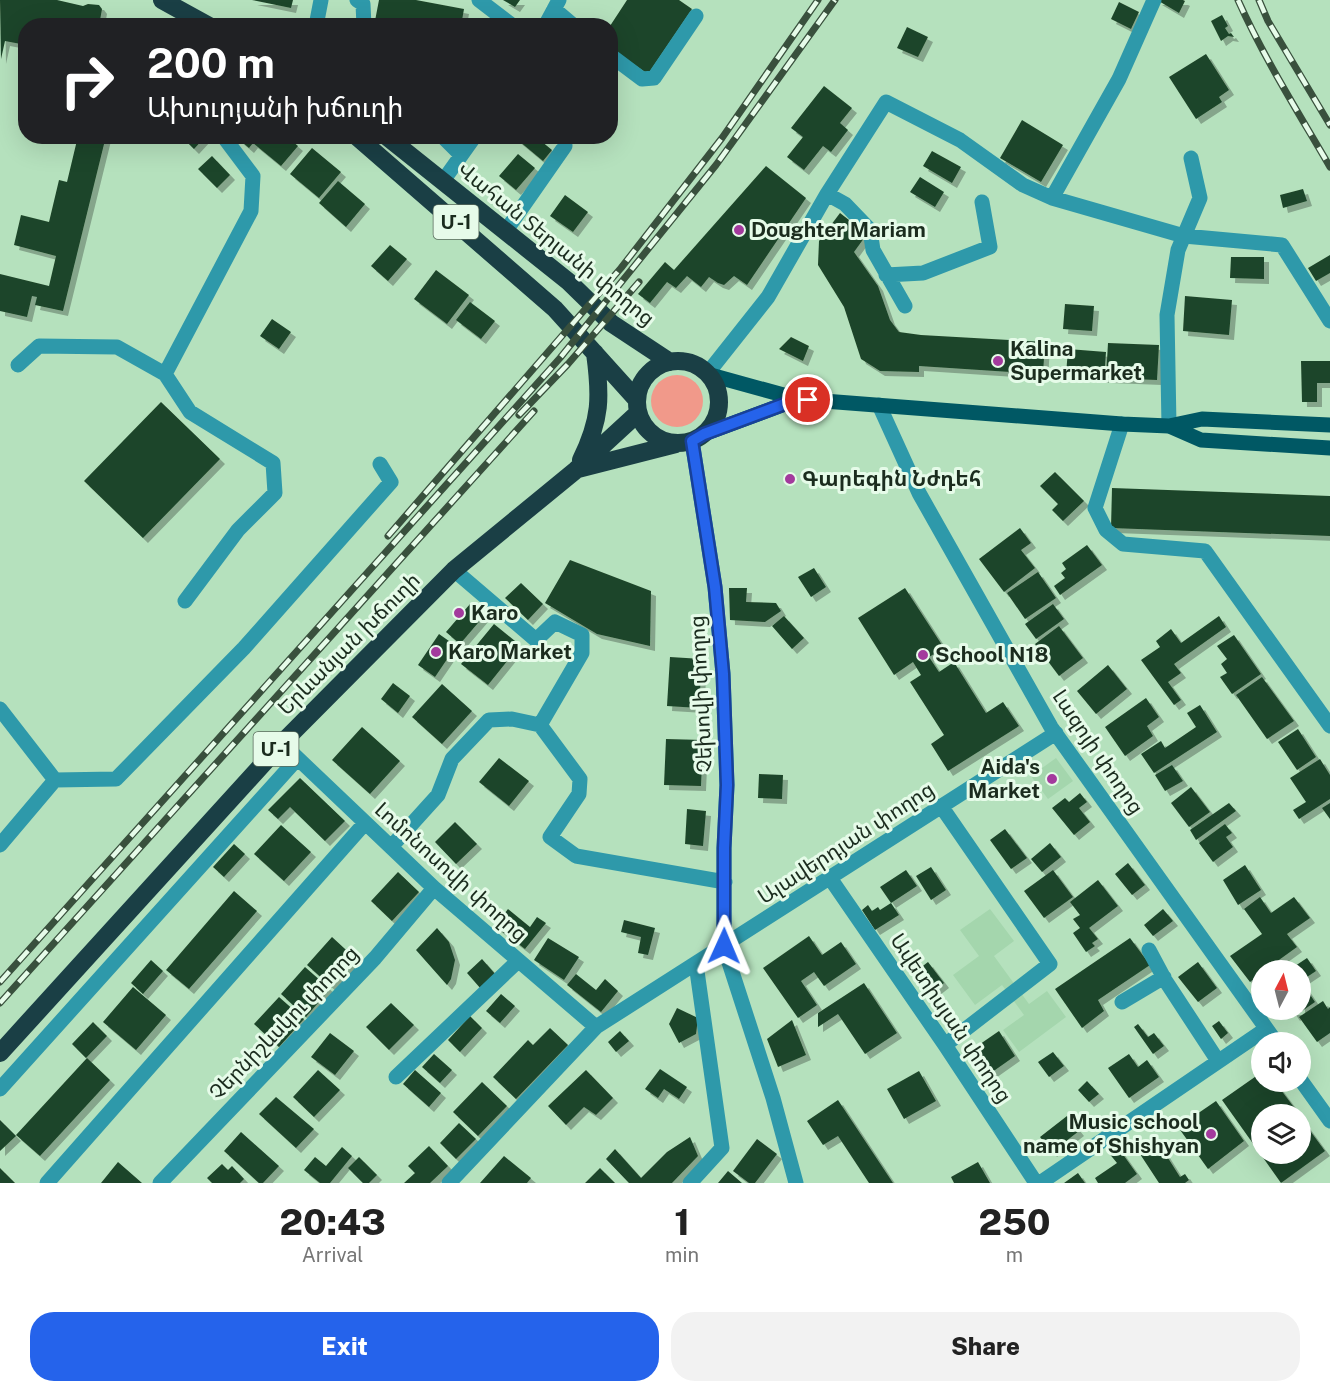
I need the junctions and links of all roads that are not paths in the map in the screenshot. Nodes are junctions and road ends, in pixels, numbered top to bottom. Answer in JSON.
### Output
{"nodes":[{"id":1,"x":162,"y":0,"type":"edge"},
{"id":2,"x":321,"y":0,"type":"edge"},
{"id":3,"x":357,"y":0,"type":"edge"},
{"id":4,"x":479,"y":0,"type":"edge"},
{"id":5,"x":1154,"y":0,"type":"edge"},
{"id":6,"x":556,"y":5,"type":"edge"},
{"id":7,"x":696,"y":16,"type":"dead end"},
{"id":8,"x":192,"y":18,"type":"edge"},
{"id":9,"x":318,"y":18,"type":"edge"},
{"id":10,"x":364,"y":18,"type":"edge"},
{"id":11,"x":503,"y":18,"type":"edge"},
{"id":12,"x":567,"y":18,"type":"edge"},
{"id":13,"x":618,"y":60,"type":"edge"},
{"id":14,"x":229,"y":144,"type":"edge"},
{"id":15,"x":365,"y":144,"type":"edge"},
{"id":16,"x":396,"y":144,"type":"edge"},
{"id":17,"x":450,"y":144,"type":"edge"},
{"id":18,"x":469,"y":144,"type":"edge"},
{"id":19,"x":565,"y":144,"type":"edge"},
{"id":20,"x":461,"y":155,"type":"junction"},
{"id":21,"x":1191,"y":158,"type":"dead end"},
{"id":22,"x":443,"y":181,"type":"junction"},
{"id":23,"x":827,"y":195,"type":"junction"},
{"id":24,"x":1052,"y":198,"type":"junction"},
{"id":25,"x":982,"y":202,"type":"dead end"},
{"id":26,"x":505,"y":232,"type":"junction"},
{"id":27,"x":1184,"y":236,"type":"junction"},
{"id":28,"x":886,"y":275,"type":"junction"},
{"id":29,"x":905,"y":306,"type":"dead end"},
{"id":30,"x":1330,"y":321,"type":"edge"},
{"id":31,"x":595,"y":353,"type":"junction"},
{"id":32,"x":670,"y":362,"type":"junction"},
{"id":33,"x":18,"y":365,"type":"dead end"},
{"id":34,"x":165,"y":374,"type":"junction"},
{"id":35,"x":707,"y":374,"type":"junction"},
{"id":36,"x":798,"y":399,"type":"junction"},
{"id":37,"x":879,"y":405,"type":"junction"},
{"id":38,"x":637,"y":406,"type":"junction"},
{"id":39,"x":1122,"y":424,"type":"junction"},
{"id":40,"x":1330,"y":425,"type":"edge"},
{"id":41,"x":1169,"y":426,"type":"junction"},
{"id":42,"x":691,"y":440,"type":"junction"},
{"id":43,"x":1330,"y":448,"type":"edge"},
{"id":44,"x":380,"y":464,"type":"dead end"},
{"id":45,"x":576,"y":470,"type":"junction"},
{"id":46,"x":454,"y":570,"type":"junction"},
{"id":47,"x":185,"y":601,"type":"dead end"},
{"id":48,"x":0,"y":709,"type":"edge"},
{"id":49,"x":540,"y":725,"type":"junction"},
{"id":50,"x":1330,"y":726,"type":"edge"},
{"id":51,"x":1056,"y":733,"type":"junction"},
{"id":52,"x":282,"y":743,"type":"junction"},
{"id":53,"x":297,"y":759,"type":"junction"},
{"id":54,"x":55,"y":780,"type":"junction"},
{"id":55,"x":941,"y":807,"type":"junction"},
{"id":56,"x":365,"y":824,"type":"junction"},
{"id":57,"x":0,"y":845,"type":"edge"},
{"id":58,"x":391,"y":847,"type":"junction"},
{"id":59,"x":830,"y":878,"type":"junction"},
{"id":60,"x":725,"y":882,"type":"junction"},
{"id":61,"x":434,"y":888,"type":"junction"},
{"id":62,"x":724,"y":946,"type":"junction"},
{"id":63,"x":1149,"y":950,"type":"dead end"},
{"id":64,"x":518,"y":961,"type":"junction"},
{"id":65,"x":696,"y":964,"type":"junction"},
{"id":66,"x":1164,"y":977,"type":"junction"},
{"id":67,"x":1122,"y":1002,"type":"dead end"},
{"id":68,"x":596,"y":1028,"type":"junction"},
{"id":69,"x":1266,"y":1029,"type":"junction"},
{"id":70,"x":1268,"y":1032,"type":"edge"},
{"id":71,"x":945,"y":1045,"type":"junction"},
{"id":72,"x":0,"y":1053,"type":"edge"},
{"id":73,"x":1218,"y":1061,"type":"junction"},
{"id":74,"x":396,"y":1077,"type":"dead end"},
{"id":75,"x":0,"y":1089,"type":"edge"},
{"id":76,"x":1309,"y":1092,"type":"edge"},
{"id":77,"x":1330,"y":1121,"type":"edge"},
{"id":78,"x":47,"y":1183,"type":"edge"},
{"id":79,"x":160,"y":1183,"type":"edge"},
{"id":80,"x":449,"y":1183,"type":"edge"},
{"id":81,"x":690,"y":1183,"type":"edge"},
{"id":82,"x":796,"y":1183,"type":"edge"},
{"id":83,"x":1038,"y":1183,"type":"edge"}],
"edges":[{"from":1,"to":8,"type":"highway"},
{"from":2,"to":9,"type":"street"},
{"from":3,"to":10,"type":"street"},
{"from":4,"to":11,"type":"street"},
{"from":5,"to":24,"type":"street"},
{"from":6,"to":12,"type":"street"},
{"from":7,"to":13,"type":"street"},
{"from":14,"to":34,"type":"street"},
{"from":15,"to":31,"type":"highway","number":"Մ-1"},
{"from":16,"to":22,"type":"highway","name":"Վահան Տերյանի փողոց","number":"Մ-1"},
{"from":17,"to":20,"type":"street"},
{"from":18,"to":20,"type":"street"},
{"from":19,"to":26,"type":"street"},
{"from":20,"to":22,"type":"street"},
{"from":21,"to":27,"type":"street"},
{"from":22,"to":26,"type":"highway","name":"Վահան Տերյանի փողոց","number":"Մ-1"},
{"from":23,"to":24,"type":"street"},
{"from":23,"to":28,"type":"street"},
{"from":23,"to":35,"type":"street"},
{"from":24,"to":27,"type":"street"},
{"from":25,"to":28,"type":"street"},
{"from":26,"to":32,"type":"highway","name":"Վահան Տերյանի փողոց","number":"Մ-1"},
{"from":27,"to":30,"type":"street"},
{"from":27,"to":41,"type":"street"},
{"from":28,"to":29,"type":"street"},
{"from":31,"to":38,"type":"highway","number":"Մ-1"},
{"from":31,"to":45,"type":"highway"},
{"from":32,"to":35,"type":"highway"},
{"from":32,"to":38,"type":"highway"},
{"from":33,"to":34,"type":"street"},
{"from":34,"to":47,"type":"street"},
{"from":35,"to":36,"type":"main road"},
{"from":35,"to":42,"type":"highway"},
{"from":36,"to":37,"type":"main road"},
{"from":36,"to":42,"type":"main road"},
{"from":37,"to":39,"type":"main road"},
{"from":37,"to":51,"type":"street","name":"Լազոյի փողոց"},
{"from":38,"to":42,"type":"highway"},
{"from":38,"to":45,"type":"highway","name":"Երևանյան խճուղի","number":"Մ-1"},
{"from":39,"to":41,"type":"main road"},
{"from":39,"to":50,"type":"street"},
{"from":40,"to":41,"type":"main road"},
{"from":41,"to":43,"type":"main road"},
{"from":42,"to":45,"type":"highway","name":"Երևանյան խճուղի","number":"Մ-1"},
{"from":42,"to":60,"type":"street","name":"Չեխովի փողոց"},
{"from":44,"to":54,"type":"street"},
{"from":45,"to":46,"type":"highway","name":"Երևանյան խճուղի","number":"Մ-1"},
{"from":46,"to":49,"type":"street"},
{"from":46,"to":52,"type":"highway","name":"Երևանյան խճուղի","number":"Մ-1"},
{"from":48,"to":54,"type":"street"},
{"from":49,"to":58,"type":"street"},
{"from":49,"to":60,"type":"street"},
{"from":51,"to":55,"type":"street","name":"Ալավերդյան փողոց"},
{"from":51,"to":69,"type":"street","name":"Լազոյի փողոց"},
{"from":52,"to":53,"type":"street","name":"Լոմոնոսովի փողոց"},
{"from":52,"to":72,"type":"highway","name":"Երևանյան խճուղի","number":"Մ-1"},
{"from":53,"to":56,"type":"street","name":"Լոմոնոսովի փողոց"},
{"from":53,"to":75,"type":"street"},
{"from":54,"to":57,"type":"street"},
{"from":55,"to":59,"type":"street","name":"Ալավերդյան փողոց"},
{"from":55,"to":71,"type":"street"},
{"from":56,"to":58,"type":"street","name":"Լոմոնոսովի փողոց"},
{"from":56,"to":78,"type":"street"},
{"from":58,"to":61,"type":"street","name":"Լոմոնոսովի փողոց"},
{"from":59,"to":62,"type":"street","name":"Ալավերդյան փողոց"},
{"from":59,"to":71,"type":"street","name":"Ավետիսյան փողոց"},
{"from":60,"to":62,"type":"street","name":"Չեխովի փողոց"},
{"from":61,"to":64,"type":"street","name":"Լոմոնոսովի փողոց"},
{"from":61,"to":79,"type":"street","name":"Չերնիշևսկու փողոց"},
{"from":62,"to":65,"type":"street","name":"Ալավերդյան փողոց"},
{"from":62,"to":82,"type":"street","name":"Չեխովի փողոց"},
{"from":63,"to":66,"type":"street"},
{"from":64,"to":68,"type":"street","name":"Լոմոնոսովի փողոց"},
{"from":64,"to":74,"type":"street"},
{"from":65,"to":68,"type":"street","name":"Ալավերդյան փողոց"},
{"from":65,"to":81,"type":"street"},
{"from":66,"to":67,"type":"street"},
{"from":66,"to":73,"type":"street"},
{"from":68,"to":80,"type":"street","name":"Ալավերդյան փողոց"},
{"from":69,"to":70,"type":"street","name":"Լազոյի փողոց"},
{"from":69,"to":73,"type":"street"},
{"from":71,"to":83,"type":"street","name":"Ավետիսյան փողոց"},
{"from":73,"to":83,"type":"street"},
{"from":76,"to":77,"type":"street"}]}
